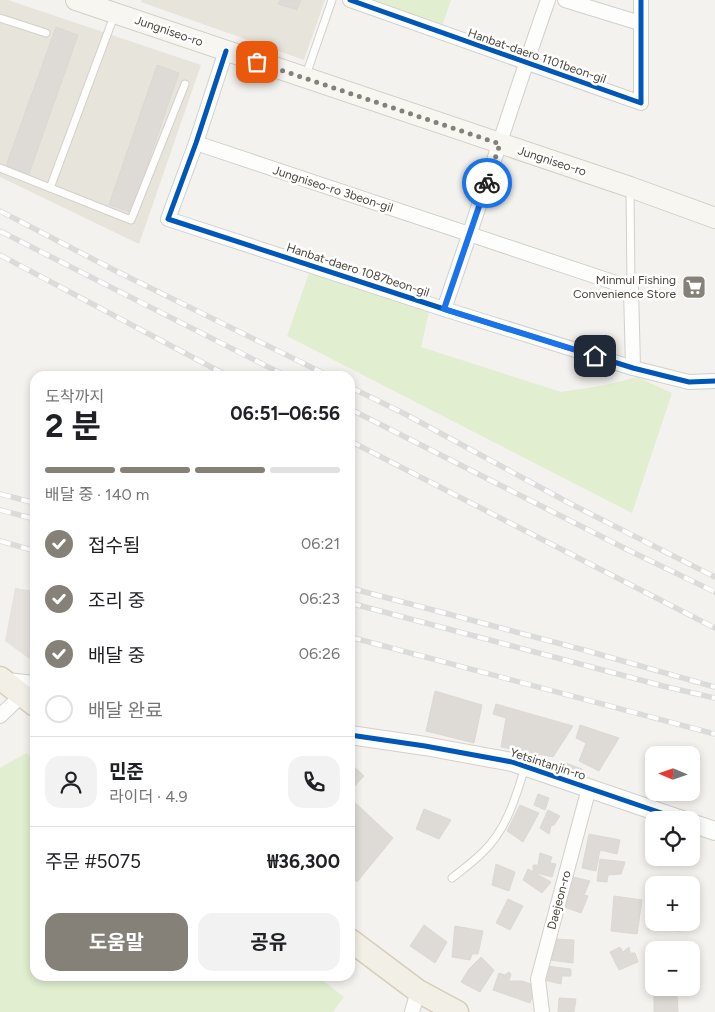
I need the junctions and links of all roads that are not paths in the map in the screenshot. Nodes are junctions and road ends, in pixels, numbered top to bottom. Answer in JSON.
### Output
{"nodes":[{"id":1,"x":76,"y":0,"type":"edge"},
{"id":2,"x":332,"y":0,"type":"edge"},
{"id":3,"x":350,"y":0,"type":"edge"},
{"id":4,"x":548,"y":0,"type":"edge"},
{"id":5,"x":565,"y":0,"type":"edge"},
{"id":6,"x":641,"y":0,"type":"edge"},
{"id":7,"x":117,"y":7,"type":"edge"},
{"id":8,"x":0,"y":18,"type":"edge"},
{"id":9,"x":640,"y":23,"type":"junction"},
{"id":10,"x":46,"y":33,"type":"dead end"},
{"id":11,"x":226,"y":51,"type":"junction"},
{"id":12,"x":526,"y":63,"type":"junction"},
{"id":13,"x":305,"y":78,"type":"junction"},
{"id":14,"x":185,"y":84,"type":"dead end"},
{"id":15,"x":196,"y":143,"type":"junction"},
{"id":16,"x":500,"y":144,"type":"junction"},
{"id":17,"x":0,"y":168,"type":"edge"},
{"id":18,"x":630,"y":187,"type":"junction"},
{"id":19,"x":50,"y":188,"type":"junction"},
{"id":20,"x":715,"y":218,"type":"edge"},
{"id":21,"x":470,"y":235,"type":"junction"},
{"id":22,"x":631,"y":288,"type":"junction"},
{"id":23,"x":444,"y":309,"type":"junction"},
{"id":24,"x":633,"y":368,"type":"junction"},
{"id":25,"x":715,"y":381,"type":"edge"},
{"id":26,"x":20,"y":689,"type":"edge"},
{"id":27,"x":0,"y":716,"type":"edge"},
{"id":28,"x":355,"y":735,"type":"edge"},
{"id":29,"x":525,"y":766,"type":"junction"},
{"id":30,"x":589,"y":788,"type":"junction"},
{"id":31,"x":657,"y":811,"type":"edge"},
{"id":32,"x":700,"y":826,"type":"edge"},
{"id":33,"x":715,"y":832,"type":"edge"},
{"id":34,"x":452,"y":878,"type":"dead end"},
{"id":35,"x":355,"y":945,"type":"edge"},
{"id":36,"x":415,"y":1001,"type":"edge"},
{"id":37,"x":457,"y":1012,"type":"edge"},
{"id":38,"x":542,"y":1012,"type":"edge"}],
"edges":[{"from":1,"to":7,"type":"main road","name":"Jungniseo-ro"},
{"from":2,"to":13,"type":"lane"},
{"from":3,"to":12,"type":"street","name":"Hanbat-daero 1101beon-gil"},
{"from":4,"to":12,"type":"street"},
{"from":5,"to":9,"type":"street"},
{"from":6,"to":9,"type":"street"},
{"from":7,"to":11,"type":"main road","name":"Jungniseo-ro"},
{"from":7,"to":19,"type":"lane"},
{"from":8,"to":10,"type":"lane"},
{"from":9,"to":12,"type":"street","name":"Hanbat-daero 1101beon-gil"},
{"from":11,"to":13,"type":"main road","name":"Jungniseo-ro"},
{"from":11,"to":15,"type":"street","name":"Hanbat-daero 1087beon-gil"},
{"from":12,"to":16,"type":"street"},
{"from":13,"to":16,"type":"main road","name":"Jungniseo-ro"},
{"from":14,"to":19,"type":"lane"},
{"from":15,"to":21,"type":"street","name":"Jungniseo-ro 3beon-gil"},
{"from":15,"to":23,"type":"street","name":"Hanbat-daero 1087beon-gil"},
{"from":16,"to":18,"type":"main road","name":"Jungniseo-ro"},
{"from":16,"to":21,"type":"street"},
{"from":17,"to":19,"type":"lane"},
{"from":18,"to":20,"type":"main road","name":"Jungniseo-ro"},
{"from":18,"to":22,"type":"lane"},
{"from":21,"to":22,"type":"street","name":"Jungniseo-ro 3beon-gil"},
{"from":21,"to":23,"type":"street"},
{"from":22,"to":24,"type":"street"},
{"from":23,"to":24,"type":"street","name":"Hanbat-daero 1087beon-gil"},
{"from":24,"to":25,"type":"street","name":"Hanbat-daero 1087beon-gil"},
{"from":26,"to":27,"type":"street"},
{"from":28,"to":29,"type":"street","name":"Yetsintanjin-ro"},
{"from":29,"to":30,"type":"street","name":"Yetsintanjin-ro"},
{"from":29,"to":34,"type":"lane"},
{"from":30,"to":31,"type":"street","name":"Yetsintanjin-ro"},
{"from":30,"to":38,"type":"street","name":"Daejeon-ro"},
{"from":32,"to":33,"type":"street","name":"Yetsintanjin-ro"},
{"from":35,"to":36,"type":"main road"},
{"from":36,"to":37,"type":"main road"}]}
